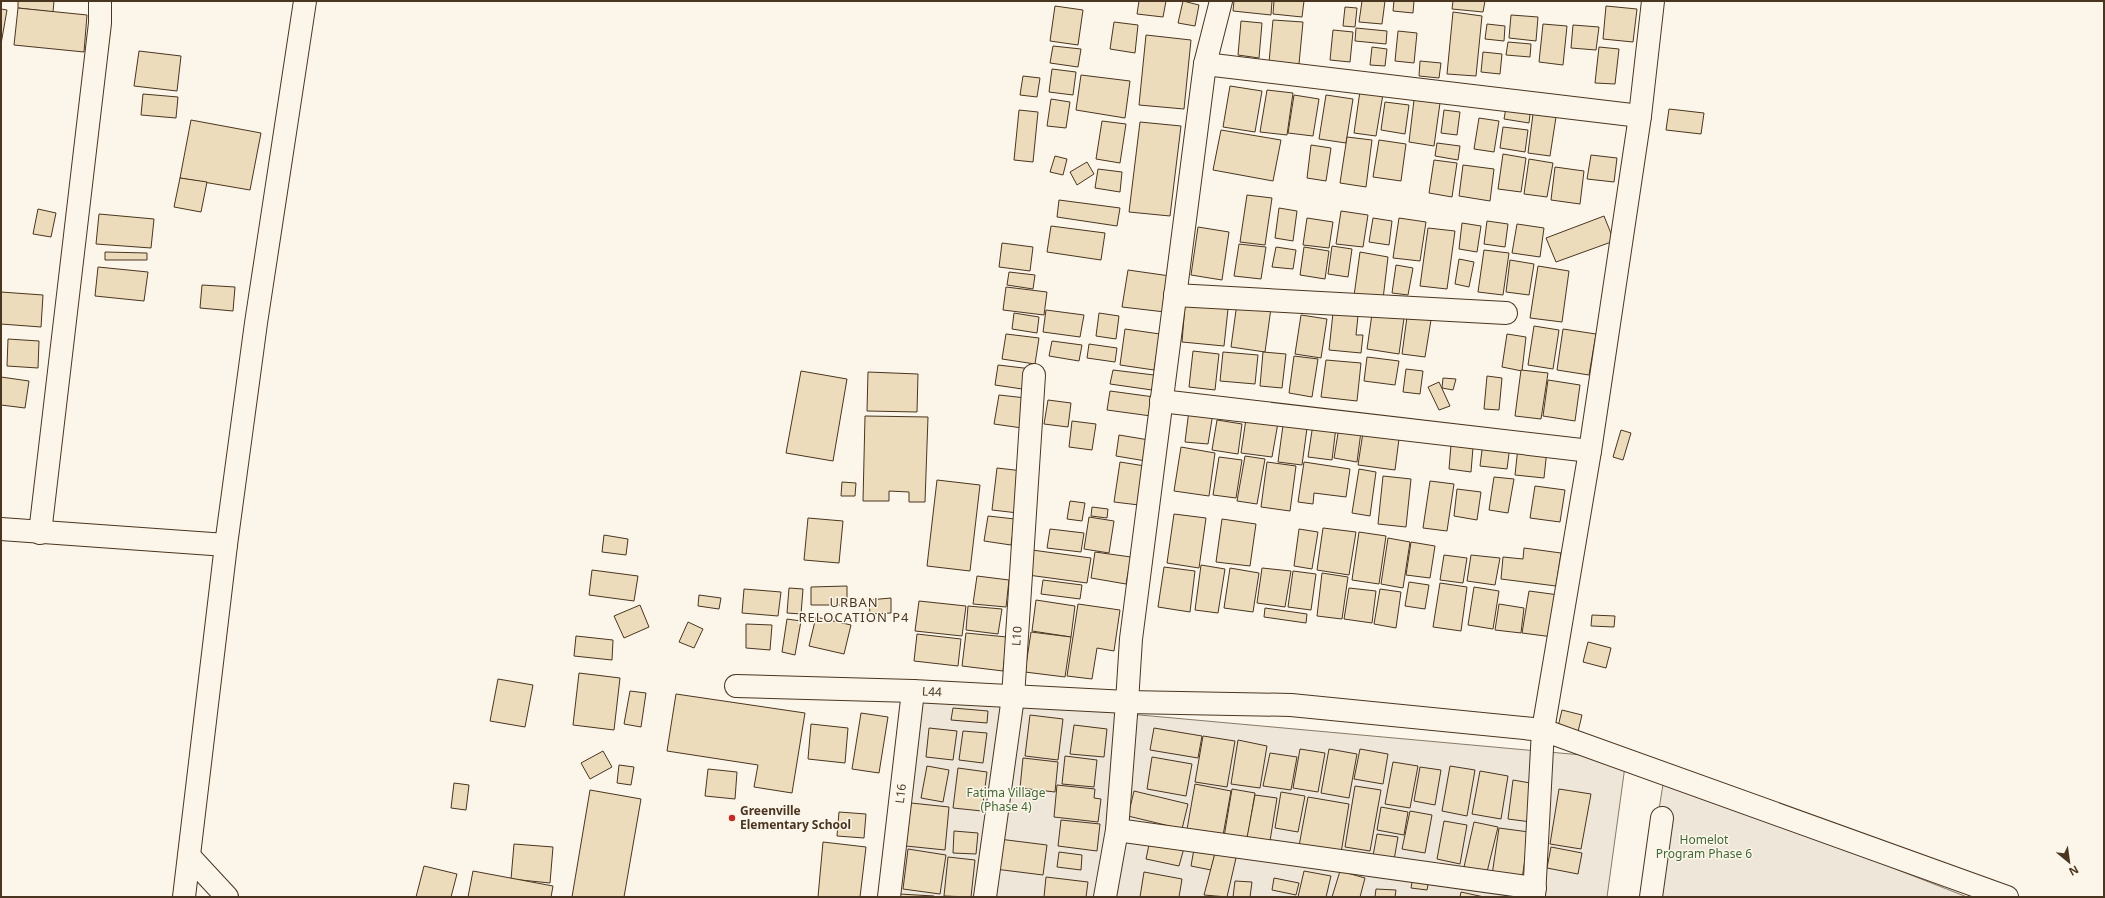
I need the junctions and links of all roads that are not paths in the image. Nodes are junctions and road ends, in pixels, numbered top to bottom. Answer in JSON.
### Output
{"nodes":[{"id":1,"x":100,"y":1,"type":"edge"},
{"id":2,"x":305,"y":1,"type":"edge"},
{"id":3,"x":1221,"y":1,"type":"edge"},
{"id":4,"x":1653,"y":1,"type":"edge"},
{"id":5,"x":1205,"y":64,"type":"junction"},
{"id":6,"x":1640,"y":116,"type":"junction"},
{"id":7,"x":1175,"y":295,"type":"junction"},
{"id":8,"x":1506,"y":313,"type":"dead end"},
{"id":9,"x":1034,"y":374,"type":"dead end"},
{"id":10,"x":1161,"y":401,"type":"junction"},
{"id":11,"x":1590,"y":452,"type":"junction"},
{"id":12,"x":1,"y":530,"type":"edge"},
{"id":13,"x":40,"y":533,"type":"junction"},
{"id":14,"x":226,"y":545,"type":"junction"},
{"id":15,"x":736,"y":686,"type":"dead end"},
{"id":16,"x":913,"y":691,"type":"junction"},
{"id":17,"x":1013,"y":697,"type":"junction"},
{"id":18,"x":1127,"y":702,"type":"junction"},
{"id":19,"x":1543,"y":730,"type":"junction"},
{"id":20,"x":1662,"y":818,"type":"dead end"},
{"id":21,"x":1117,"y":830,"type":"junction"},
{"id":22,"x":189,"y":856,"type":"junction"},
{"id":23,"x":1534,"y":892,"type":"edge"},
{"id":24,"x":184,"y":897,"type":"edge"},
{"id":25,"x":228,"y":897,"type":"edge"},
{"id":26,"x":889,"y":897,"type":"edge"},
{"id":27,"x":985,"y":897,"type":"edge"},
{"id":28,"x":1105,"y":897,"type":"edge"},
{"id":29,"x":1651,"y":897,"type":"edge"},
{"id":30,"x":2007,"y":897,"type":"edge"}],
"edges":[{"from":1,"to":13,"type":"street"},
{"from":2,"to":14,"type":"street"},
{"from":3,"to":5,"type":"street"},
{"from":4,"to":6,"type":"street"},
{"from":5,"to":6,"type":"street"},
{"from":5,"to":7,"type":"street"},
{"from":6,"to":11,"type":"street"},
{"from":7,"to":8,"type":"street"},
{"from":7,"to":10,"type":"street"},
{"from":9,"to":17,"type":"street","name":"L10"},
{"from":10,"to":11,"type":"street"},
{"from":10,"to":18,"type":"street"},
{"from":11,"to":19,"type":"street"},
{"from":12,"to":13,"type":"street"},
{"from":13,"to":14,"type":"street"},
{"from":14,"to":22,"type":"street"},
{"from":15,"to":16,"type":"street","name":"L44"},
{"from":16,"to":17,"type":"street","name":"L44"},
{"from":16,"to":26,"type":"street","name":"L16"},
{"from":17,"to":18,"type":"street","name":"L44"},
{"from":17,"to":27,"type":"street","name":"L10"},
{"from":18,"to":19,"type":"street","name":"L44"},
{"from":18,"to":21,"type":"street"},
{"from":19,"to":23,"type":"street"},
{"from":19,"to":30,"type":"street","name":"L44"},
{"from":20,"to":29,"type":"street"},
{"from":21,"to":23,"type":"street"},
{"from":21,"to":28,"type":"street"},
{"from":22,"to":24,"type":"street"},
{"from":22,"to":25,"type":"street"}]}
